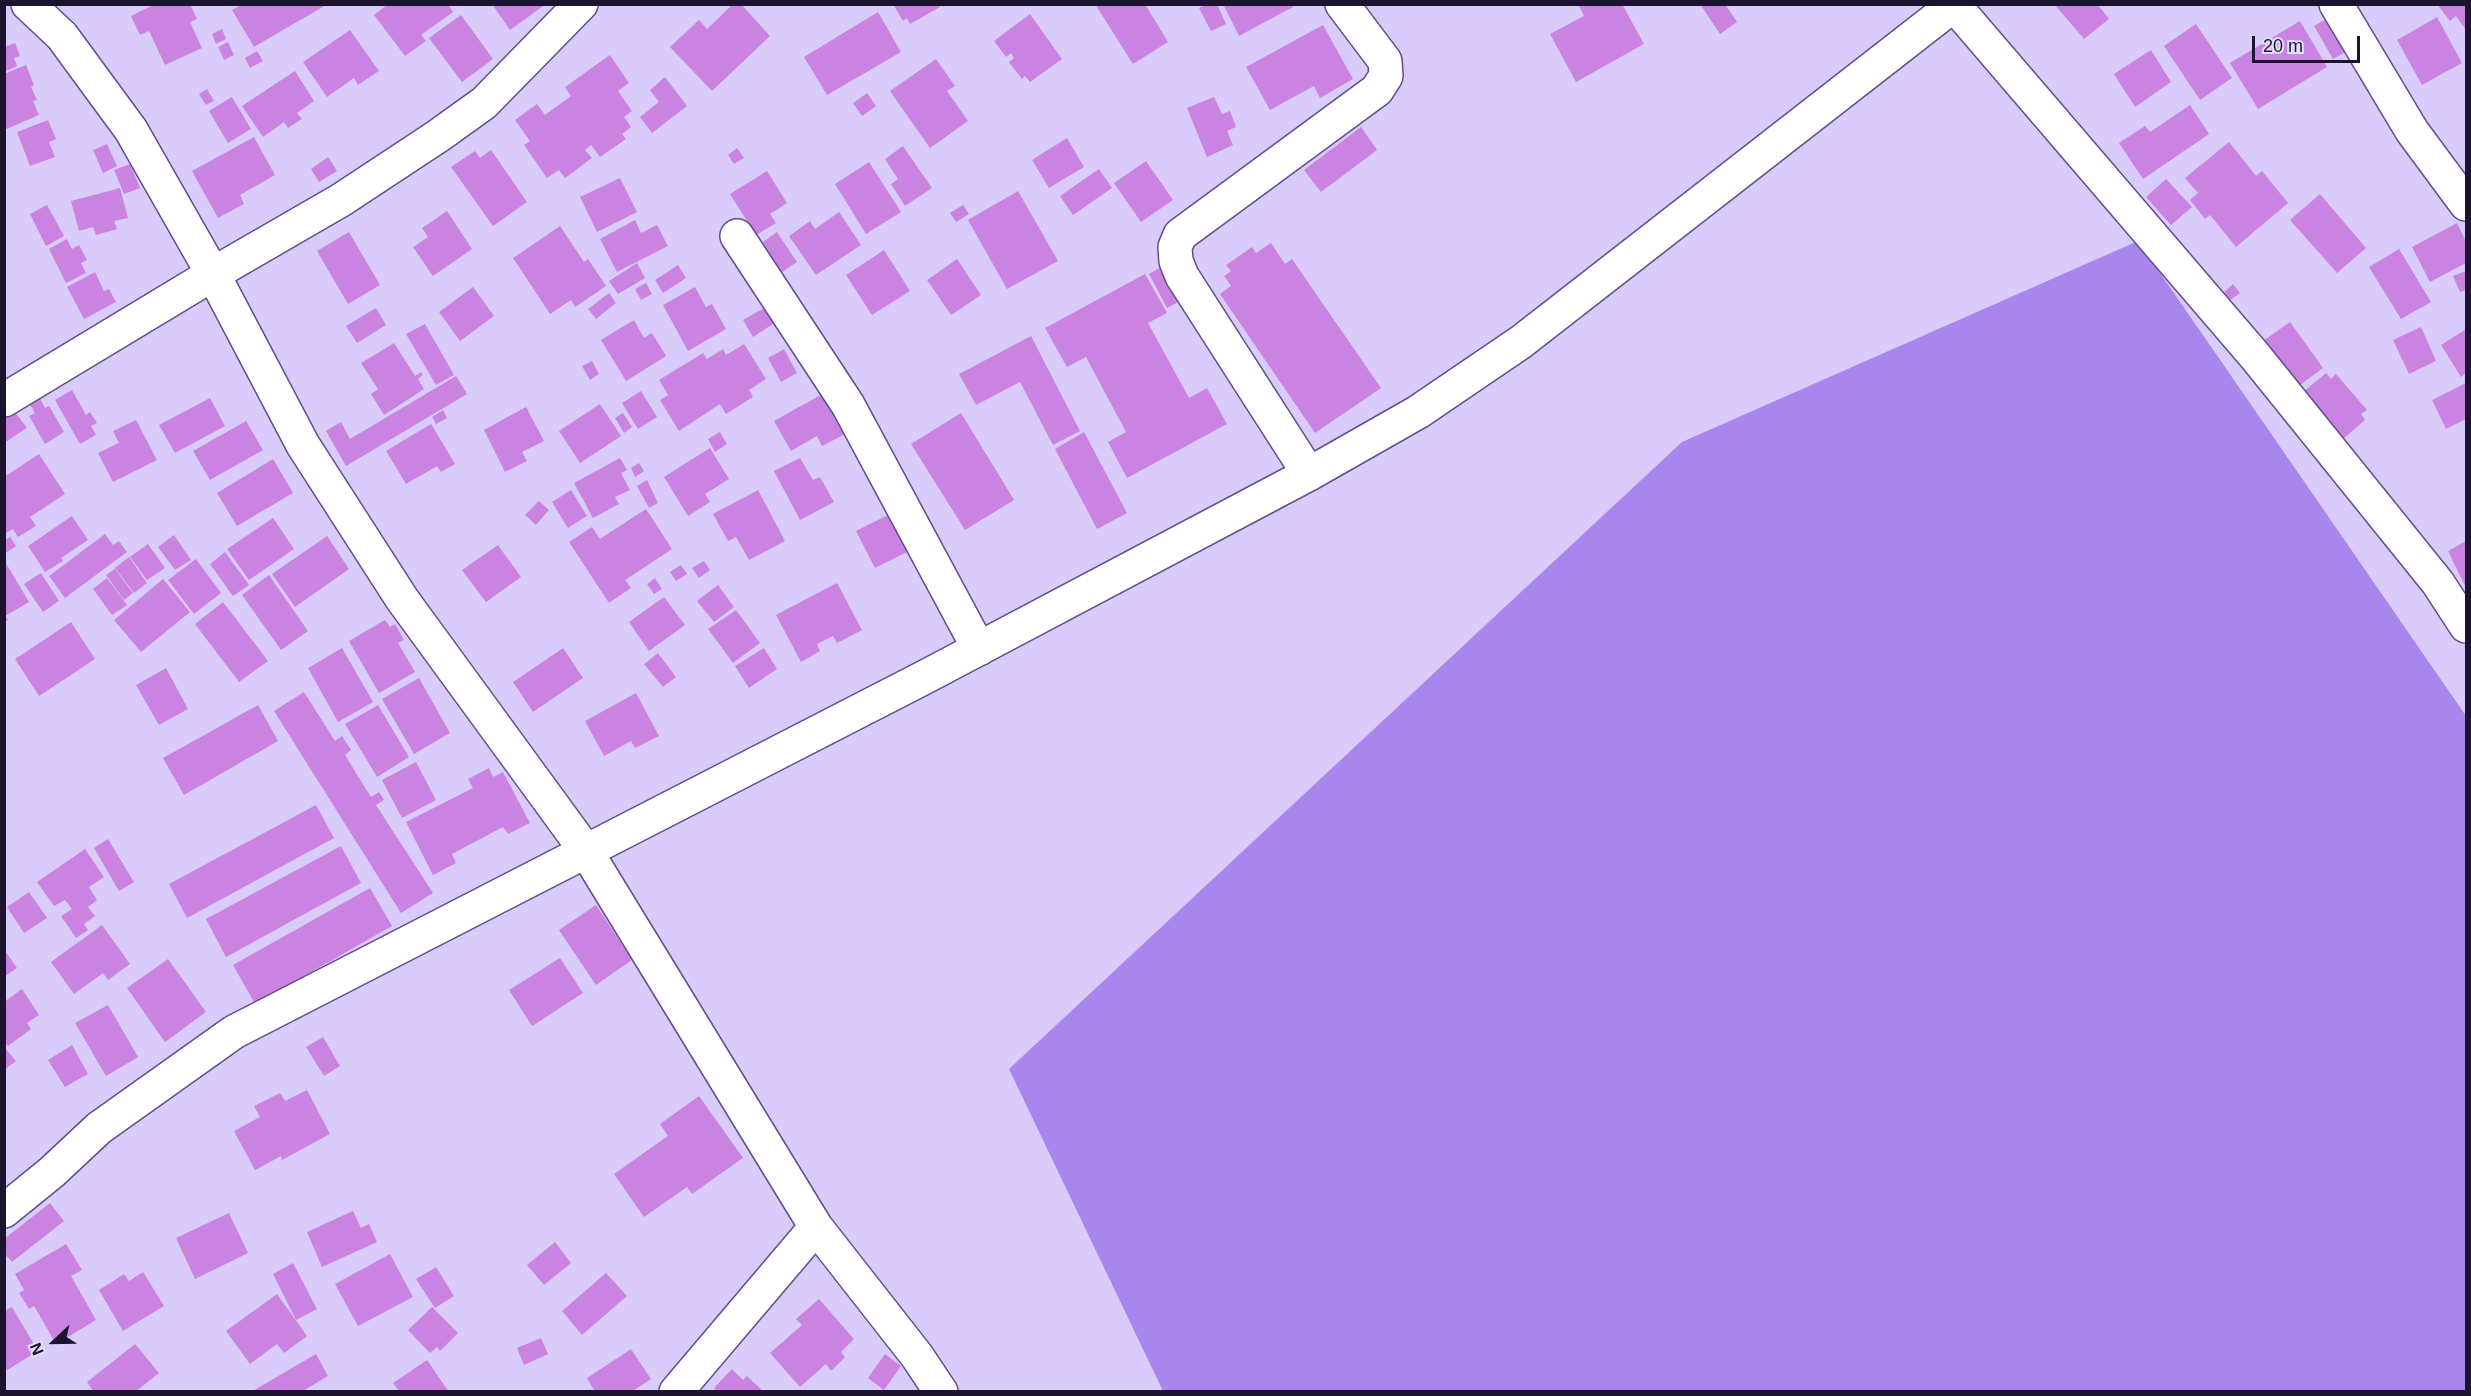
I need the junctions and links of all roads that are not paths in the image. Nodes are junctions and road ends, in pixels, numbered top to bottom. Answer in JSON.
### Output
{"nodes":[{"id":1,"x":28,"y":4,"type":"edge"},
{"id":2,"x":581,"y":4,"type":"edge"},
{"id":3,"x":1342,"y":4,"type":"edge"},
{"id":4,"x":2336,"y":4,"type":"edge"},
{"id":5,"x":1938,"y":10,"type":"edge"},
{"id":6,"x":2466,"y":204,"type":"edge"},
{"id":7,"x":737,"y":236,"type":"dead end"},
{"id":8,"x":213,"y":274,"type":"junction"},
{"id":9,"x":4,"y":400,"type":"edge"},
{"id":10,"x":1309,"y":474,"type":"junction"},
{"id":11,"x":2466,"y":626,"type":"edge"},
{"id":12,"x":979,"y":649,"type":"junction"},
{"id":13,"x":586,"y":851,"type":"junction"},
{"id":14,"x":4,"y":1211,"type":"edge"},
{"id":15,"x":816,"y":1227,"type":"junction"},
{"id":16,"x":676,"y":1392,"type":"edge"},
{"id":17,"x":940,"y":1392,"type":"edge"}],
"edges":[{"from":1,"to":8,"type":"street"},
{"from":2,"to":8,"type":"street"},
{"from":3,"to":10,"type":"street"},
{"from":4,"to":6,"type":"street"},
{"from":5,"to":10,"type":"street"},
{"from":5,"to":11,"type":"street"},
{"from":7,"to":12,"type":"street"},
{"from":8,"to":9,"type":"street"},
{"from":8,"to":13,"type":"street"},
{"from":10,"to":12,"type":"street"},
{"from":12,"to":13,"type":"street"},
{"from":13,"to":14,"type":"street"},
{"from":13,"to":15,"type":"street"},
{"from":15,"to":16,"type":"street"},
{"from":15,"to":17,"type":"street"}]}
